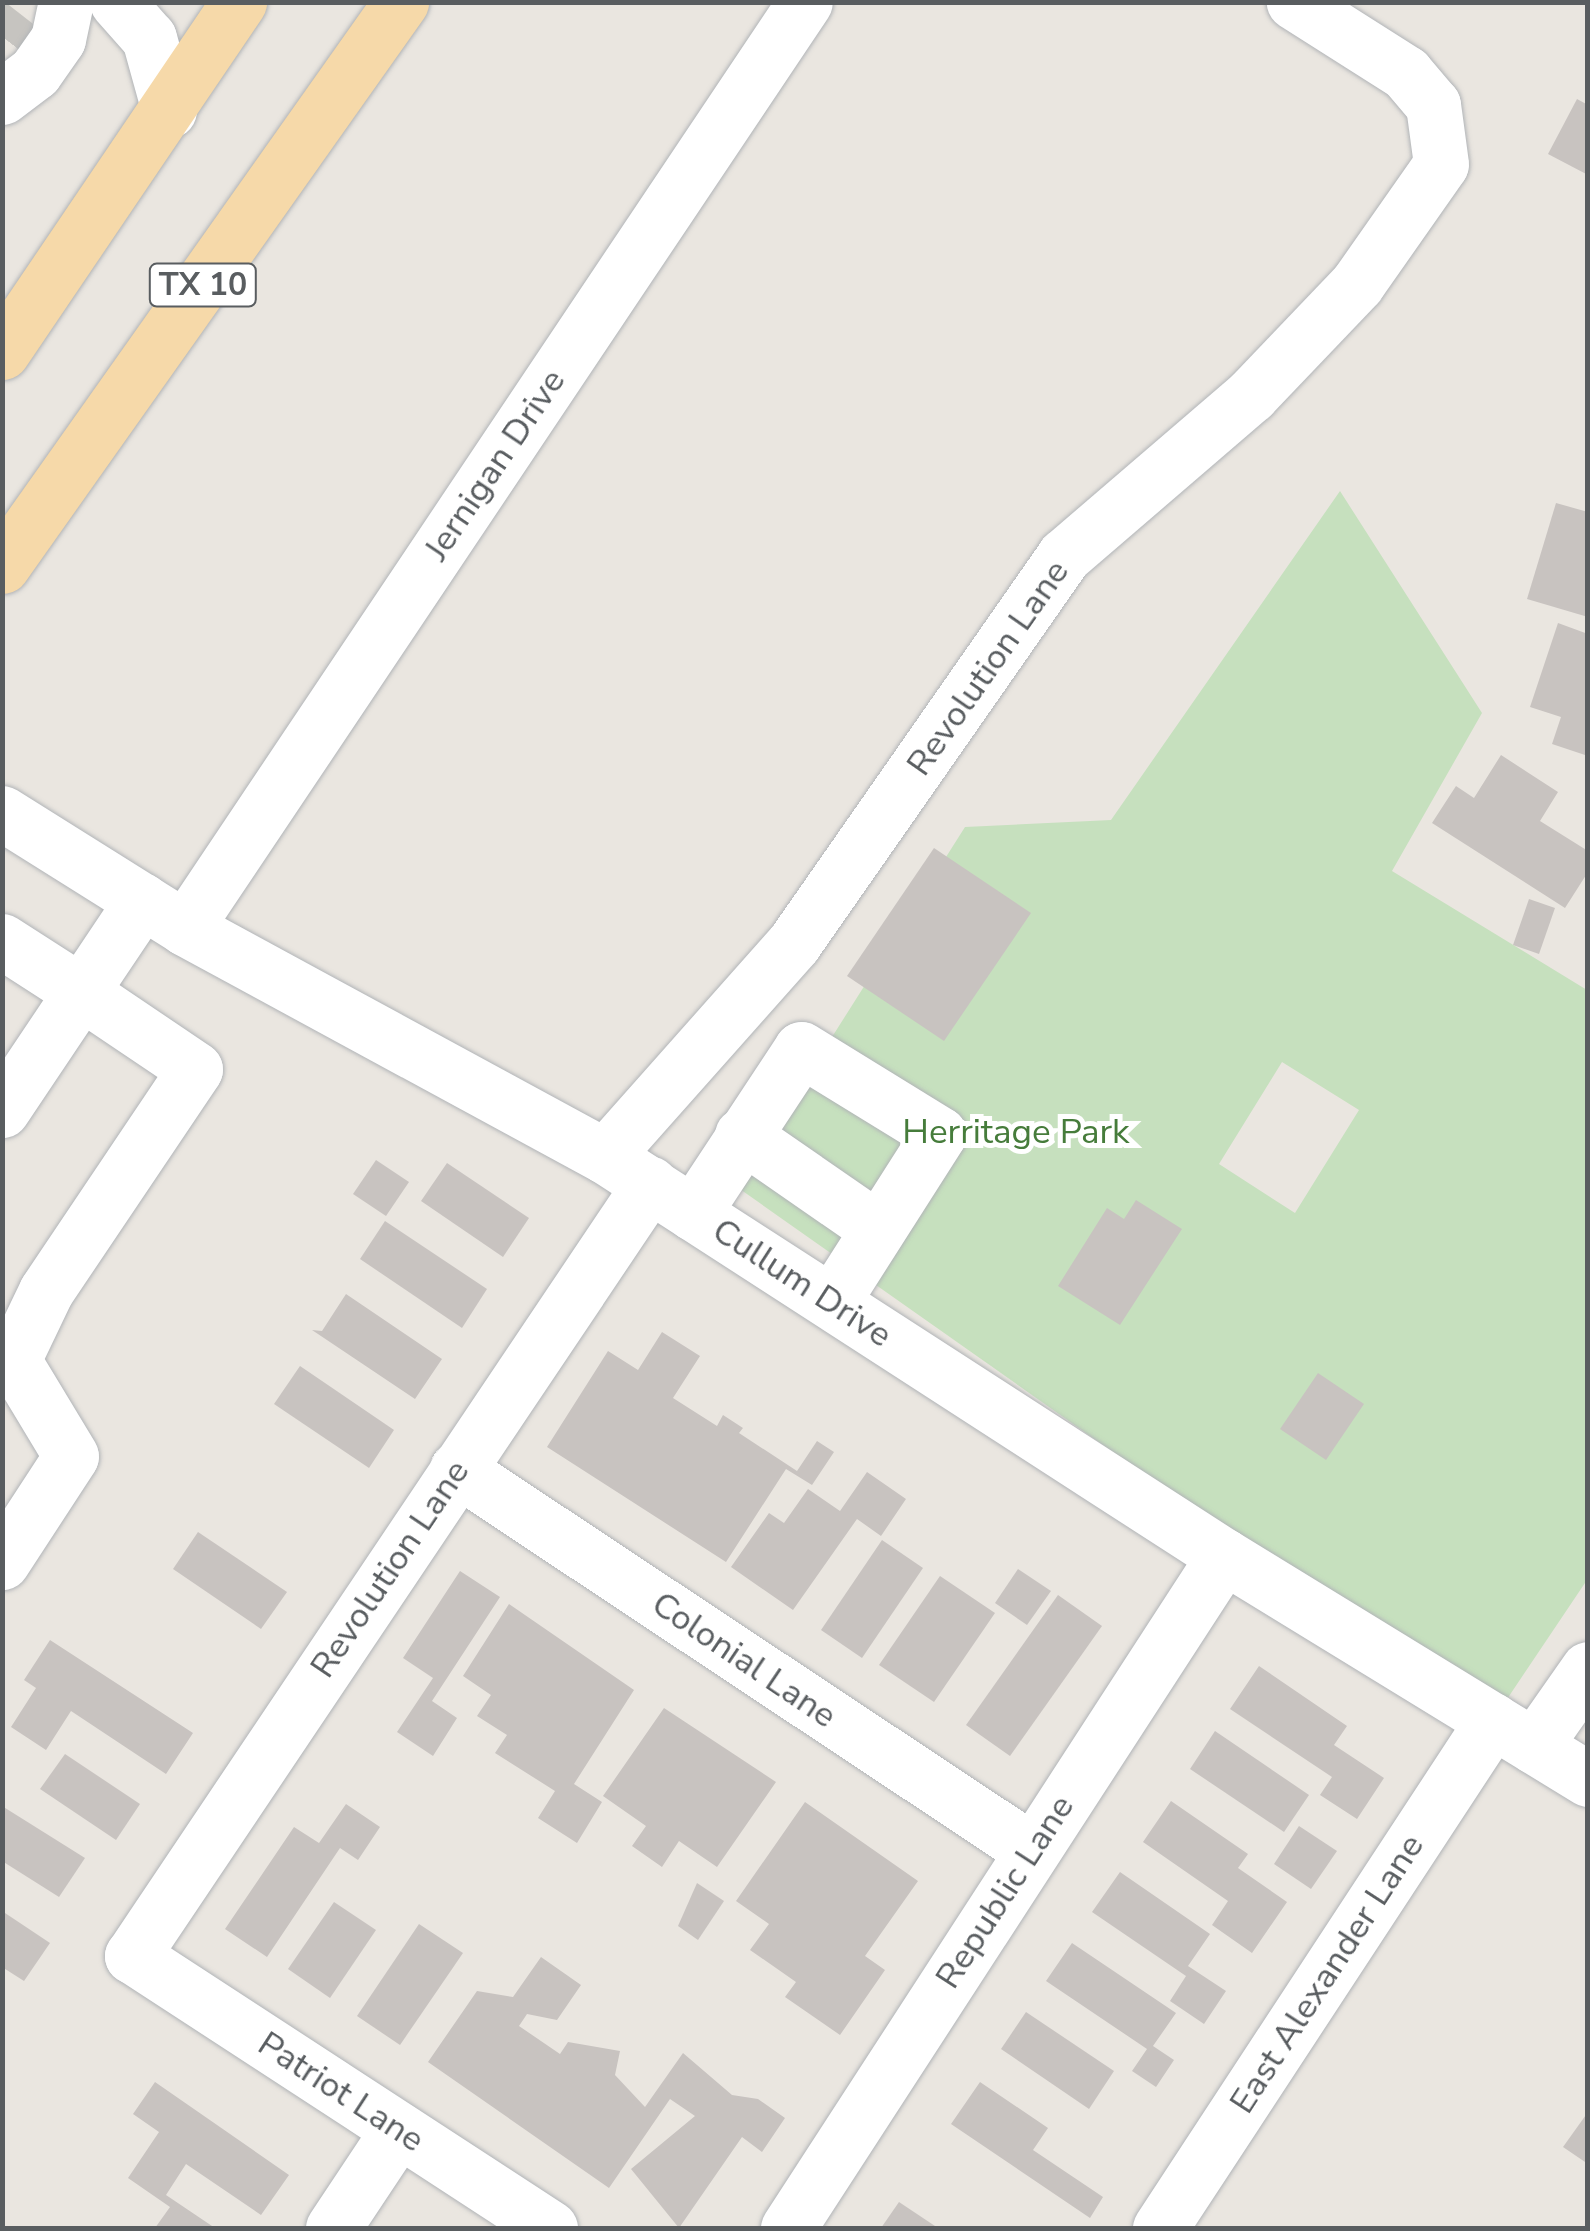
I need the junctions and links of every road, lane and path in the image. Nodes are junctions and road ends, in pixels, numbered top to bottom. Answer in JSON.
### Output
{"nodes":[{"id":1,"x":117,"y":2,"type":"edge"},
{"id":2,"x":239,"y":2,"type":"edge"},
{"id":3,"x":401,"y":2,"type":"edge"},
{"id":4,"x":805,"y":2,"type":"edge"},
{"id":5,"x":1294,"y":2,"type":"edge"},
{"id":6,"x":169,"y":110,"type":"junction"},
{"id":7,"x":2,"y":352,"type":"edge"},
{"id":8,"x":2,"y":566,"type":"edge"},
{"id":9,"x":2,"y":812,"type":"edge"},
{"id":10,"x":163,"y":914,"type":"junction"},
{"id":11,"x":2,"y":941,"type":"edge"},
{"id":12,"x":81,"y":992,"type":"junction"},
{"id":13,"x":2,"y":1110,"type":"edge"},
{"id":14,"x":742,"y":1135,"type":"junction"},
{"id":15,"x":604,"y":1156,"type":"junction"},
{"id":16,"x":671,"y":1198,"type":"junction"},
{"id":17,"x":878,"y":1229,"type":"junction"},
{"id":18,"x":832,"y":1302,"type":"junction"},
{"id":19,"x":8,"y":1356,"type":"edge"},
{"id":20,"x":457,"y":1469,"type":"junction"},
{"id":21,"x":1224,"y":1556,"type":"junction"},
{"id":22,"x":2,"y":1562,"type":"edge"},
{"id":23,"x":1588,"y":1669,"type":"edge"},
{"id":24,"x":1514,"y":1733,"type":"junction"},
{"id":25,"x":1588,"y":1779,"type":"edge"},
{"id":26,"x":1031,"y":1850,"type":"junction"},
{"id":27,"x":132,"y":1956,"type":"joint"},
{"id":28,"x":398,"y":2130,"type":"junction"},
{"id":29,"x":333,"y":2228,"type":"edge"},
{"id":30,"x":550,"y":2228,"type":"edge"},
{"id":31,"x":788,"y":2228,"type":"edge"},
{"id":32,"x":1160,"y":2228,"type":"edge"}],
"edges":[{"from":1,"to":6,"type":"street"},
{"from":2,"to":6,"type":"main road"},
{"from":3,"to":8,"type":"main road","number":"TX 10"},
{"from":4,"to":10,"type":"street","name":"Jernigan Drive"},
{"from":5,"to":15,"type":"street","name":"Revolution Lane"},
{"from":6,"to":7,"type":"main road"},
{"from":9,"to":10,"type":"street","name":"Cullum Drive"},
{"from":10,"to":12,"type":"street","name":"Jernigan Drive"},
{"from":10,"to":15,"type":"street","name":"Cullum Drive"},
{"from":11,"to":12,"type":"street"},
{"from":12,"to":13,"type":"street","name":"Jernigan Drive"},
{"from":12,"to":19,"type":"street"},
{"from":14,"to":16,"type":"street","name":"Revolution Lane"},
{"from":14,"to":17,"type":"street"},
{"from":14,"to":17,"type":"street","name":"Revolution Lane"},
{"from":15,"to":16,"type":"street","name":"Cullum Drive"},
{"from":16,"to":18,"type":"street","name":"Cullum Drive"},
{"from":16,"to":20,"type":"street","name":"Revolution Lane"},
{"from":17,"to":18,"type":"street"},
{"from":18,"to":21,"type":"street","name":"Cullum Drive"},
{"from":19,"to":22,"type":"street"},
{"from":20,"to":26,"type":"street","name":"Colonial Lane"},
{"from":20,"to":27,"type":"street","name":"Revolution Lane"},
{"from":21,"to":24,"type":"street","name":"Cullum Drive"},
{"from":21,"to":26,"type":"street","name":"Republic Lane"},
{"from":23,"to":24,"type":"street","name":"East Alexander Lane"},
{"from":24,"to":25,"type":"street","name":"Cullum Drive"},
{"from":24,"to":32,"type":"street","name":"East Alexander Lane"},
{"from":26,"to":31,"type":"street","name":"Republic Lane"},
{"from":27,"to":28,"type":"street","name":"Patriot Lane"},
{"from":28,"to":29,"type":"street"},
{"from":28,"to":30,"type":"street","name":"Patriot Lane"}]}
